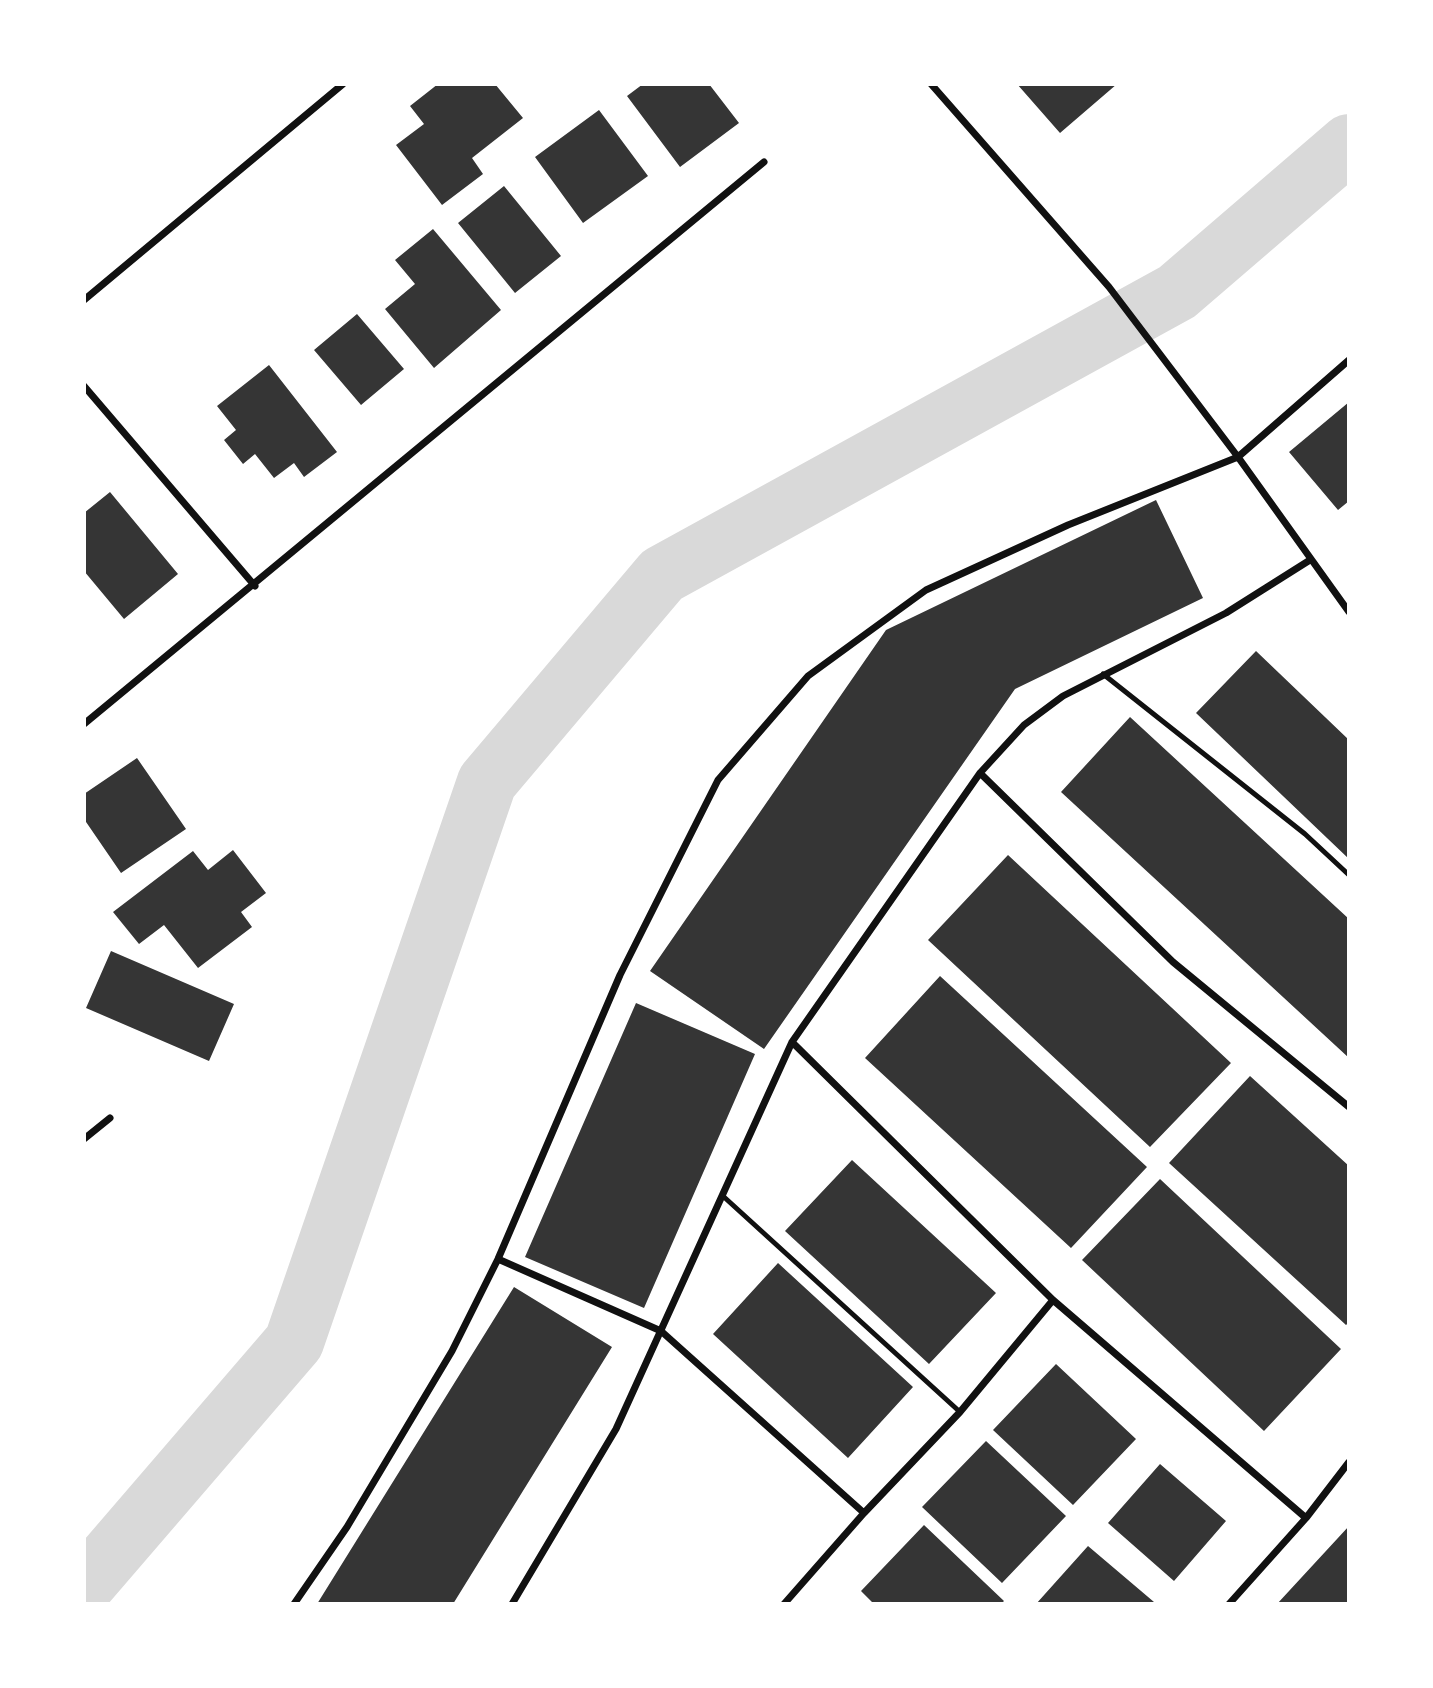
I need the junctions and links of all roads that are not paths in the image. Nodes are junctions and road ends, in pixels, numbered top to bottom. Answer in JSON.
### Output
{"nodes":[{"id":1,"x":344,"y":84,"type":"edge"},
{"id":2,"x":931,"y":84,"type":"edge"},
{"id":3,"x":764,"y":162,"type":"dead end"},
{"id":4,"x":84,"y":300,"type":"edge"},
{"id":5,"x":1349,"y":360,"type":"edge"},
{"id":6,"x":84,"y":386,"type":"edge"},
{"id":7,"x":1238,"y":457,"type":"junction"},
{"id":8,"x":1310,"y":560,"type":"junction"},
{"id":9,"x":255,"y":586,"type":"junction"},
{"id":10,"x":1349,"y":612,"type":"edge"},
{"id":11,"x":1103,"y":674,"type":"junction"},
{"id":12,"x":84,"y":724,"type":"edge"},
{"id":13,"x":980,"y":773,"type":"junction"},
{"id":14,"x":1349,"y":875,"type":"edge"},
{"id":15,"x":792,"y":1042,"type":"junction"},
{"id":16,"x":1349,"y":1107,"type":"edge"},
{"id":17,"x":110,"y":1118,"type":"dead end"},
{"id":18,"x":84,"y":1139,"type":"edge"},
{"id":19,"x":724,"y":1198,"type":"junction"},
{"id":20,"x":498,"y":1259,"type":"junction"},
{"id":21,"x":1054,"y":1300,"type":"junction"},
{"id":22,"x":661,"y":1331,"type":"junction"},
{"id":23,"x":960,"y":1412,"type":"junction"},
{"id":24,"x":1349,"y":1462,"type":"edge"},
{"id":25,"x":863,"y":1513,"type":"junction"},
{"id":26,"x":1306,"y":1518,"type":"junction"},
{"id":27,"x":294,"y":1604,"type":"edge"},
{"id":28,"x":513,"y":1604,"type":"edge"},
{"id":29,"x":785,"y":1604,"type":"edge"},
{"id":30,"x":1229,"y":1604,"type":"edge"}],
"edges":[{"from":1,"to":4,"type":"street"},
{"from":2,"to":7,"type":"street"},
{"from":3,"to":9,"type":"street"},
{"from":5,"to":7,"type":"street"},
{"from":6,"to":9,"type":"street"},
{"from":7,"to":8,"type":"street"},
{"from":7,"to":20,"type":"street"},
{"from":8,"to":10,"type":"street"},
{"from":8,"to":11,"type":"street"},
{"from":9,"to":12,"type":"street"},
{"from":11,"to":13,"type":"street"},
{"from":11,"to":14,"type":"lane"},
{"from":13,"to":15,"type":"street"},
{"from":13,"to":16,"type":"street"},
{"from":15,"to":19,"type":"street"},
{"from":15,"to":21,"type":"street"},
{"from":17,"to":18,"type":"street"},
{"from":19,"to":22,"type":"street"},
{"from":19,"to":23,"type":"lane"},
{"from":20,"to":22,"type":"street"},
{"from":20,"to":27,"type":"street"},
{"from":21,"to":23,"type":"street"},
{"from":21,"to":26,"type":"street"},
{"from":22,"to":25,"type":"street"},
{"from":22,"to":28,"type":"street"},
{"from":23,"to":25,"type":"street"},
{"from":24,"to":26,"type":"street"},
{"from":25,"to":29,"type":"street"},
{"from":26,"to":30,"type":"street"}]}
